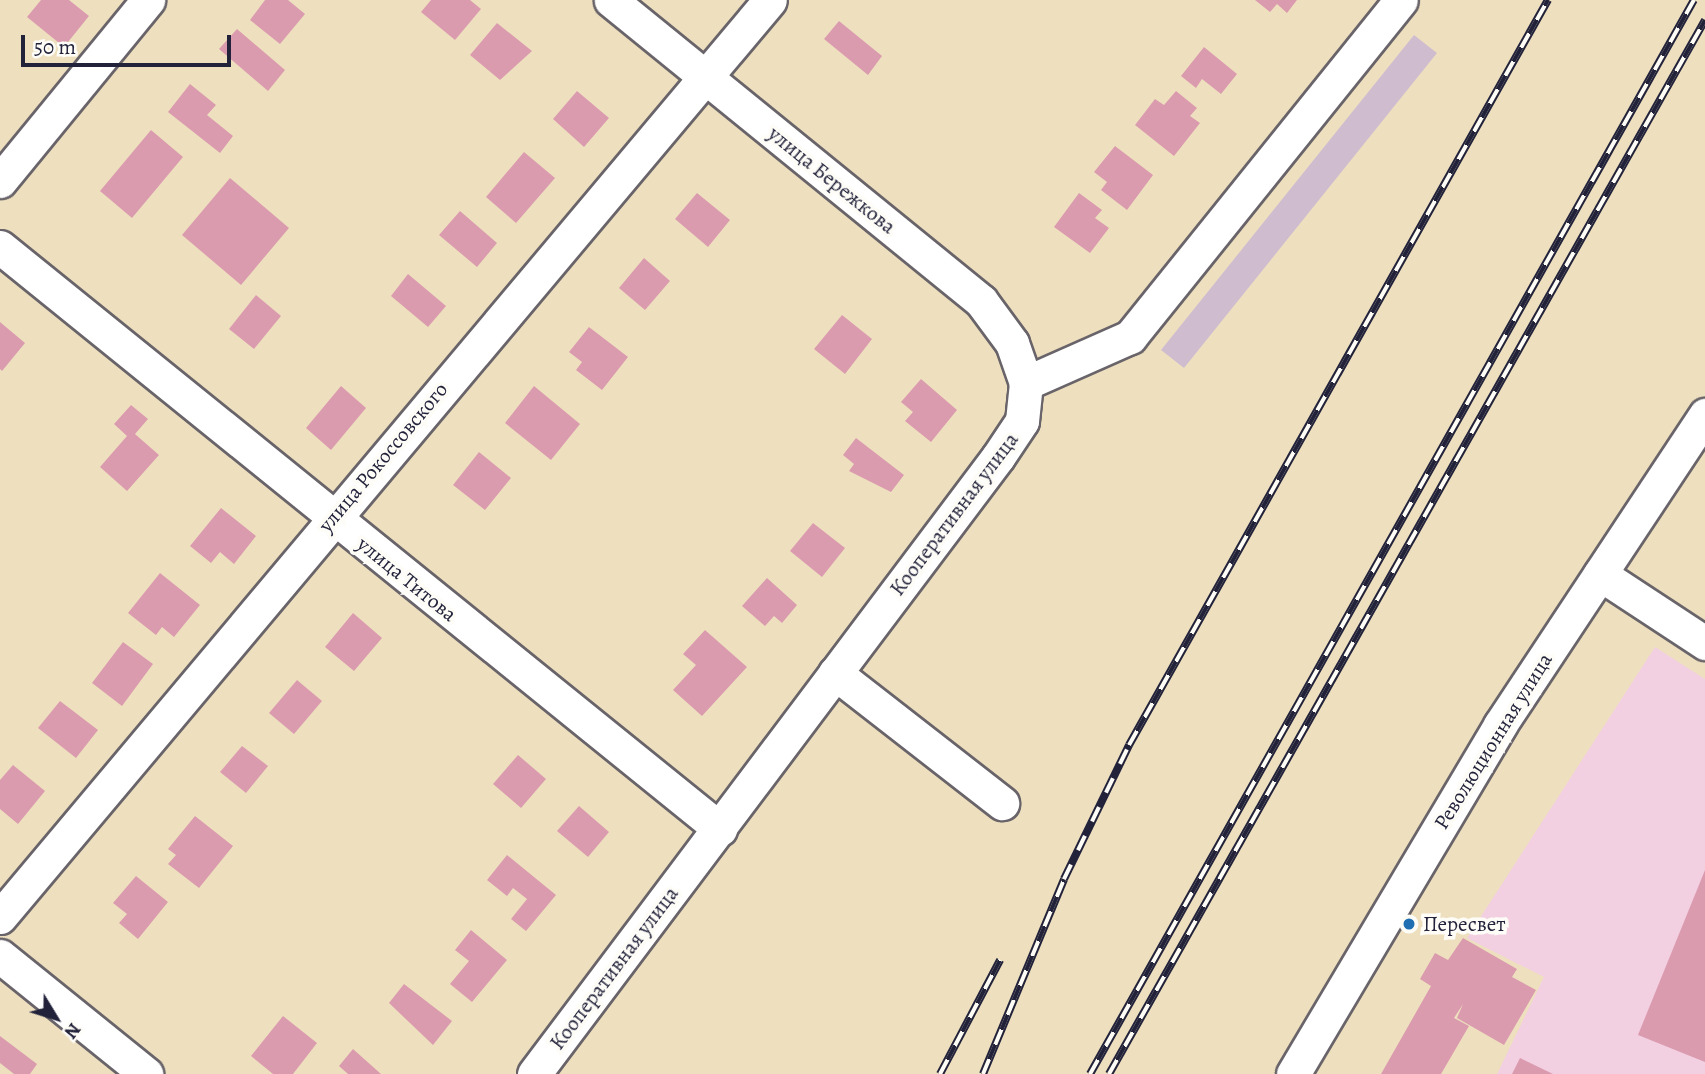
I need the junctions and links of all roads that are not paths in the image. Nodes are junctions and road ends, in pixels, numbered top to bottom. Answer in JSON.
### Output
{"nodes":[{"id":1,"x":148,"y":0,"type":"edge"},
{"id":2,"x":611,"y":0,"type":"edge"},
{"id":3,"x":770,"y":0,"type":"edge"},
{"id":4,"x":1401,"y":0,"type":"edge"},
{"id":5,"x":705,"y":77,"type":"junction"},
{"id":6,"x":0,"y":181,"type":"edge"},
{"id":7,"x":0,"y":247,"type":"edge"},
{"id":8,"x":1026,"y":383,"type":"junction"},
{"id":9,"x":1705,"y":415,"type":"edge"},
{"id":10,"x":330,"y":518,"type":"junction"},
{"id":11,"x":1600,"y":574,"type":"junction"},
{"id":12,"x":1705,"y":642,"type":"edge"},
{"id":13,"x":835,"y":673,"type":"junction"},
{"id":14,"x":1002,"y":803,"type":"dead end"},
{"id":15,"x":720,"y":829,"type":"junction"},
{"id":16,"x":0,"y":917,"type":"edge"},
{"id":17,"x":0,"y":956,"type":"edge"},
{"id":18,"x":146,"y":1074,"type":"edge"},
{"id":19,"x":534,"y":1074,"type":"edge"},
{"id":20,"x":1293,"y":1074,"type":"edge"}],
"edges":[{"from":1,"to":6,"type":"street"},
{"from":2,"to":5,"type":"street","name":"улица Бережкова"},
{"from":3,"to":5,"type":"street","name":"улица Рокоссовского"},
{"from":4,"to":8,"type":"street"},
{"from":5,"to":8,"type":"street","name":"улица Бережкова"},
{"from":5,"to":10,"type":"street","name":"улица Рокоссовского"},
{"from":7,"to":10,"type":"street","name":"улица Титова"},
{"from":8,"to":13,"type":"street","name":"Кооперативная улица"},
{"from":9,"to":11,"type":"street","name":"Революционная улица"},
{"from":10,"to":15,"type":"street","name":"улица Титова"},
{"from":10,"to":16,"type":"street","name":"улица Рокоссовского"},
{"from":11,"to":12,"type":"street"},
{"from":11,"to":20,"type":"street","name":"Революционная улица"},
{"from":13,"to":14,"type":"street"},
{"from":13,"to":15,"type":"street","name":"Кооперативная улица"},
{"from":15,"to":19,"type":"street","name":"Кооперативная улица"},
{"from":17,"to":18,"type":"street"}]}
